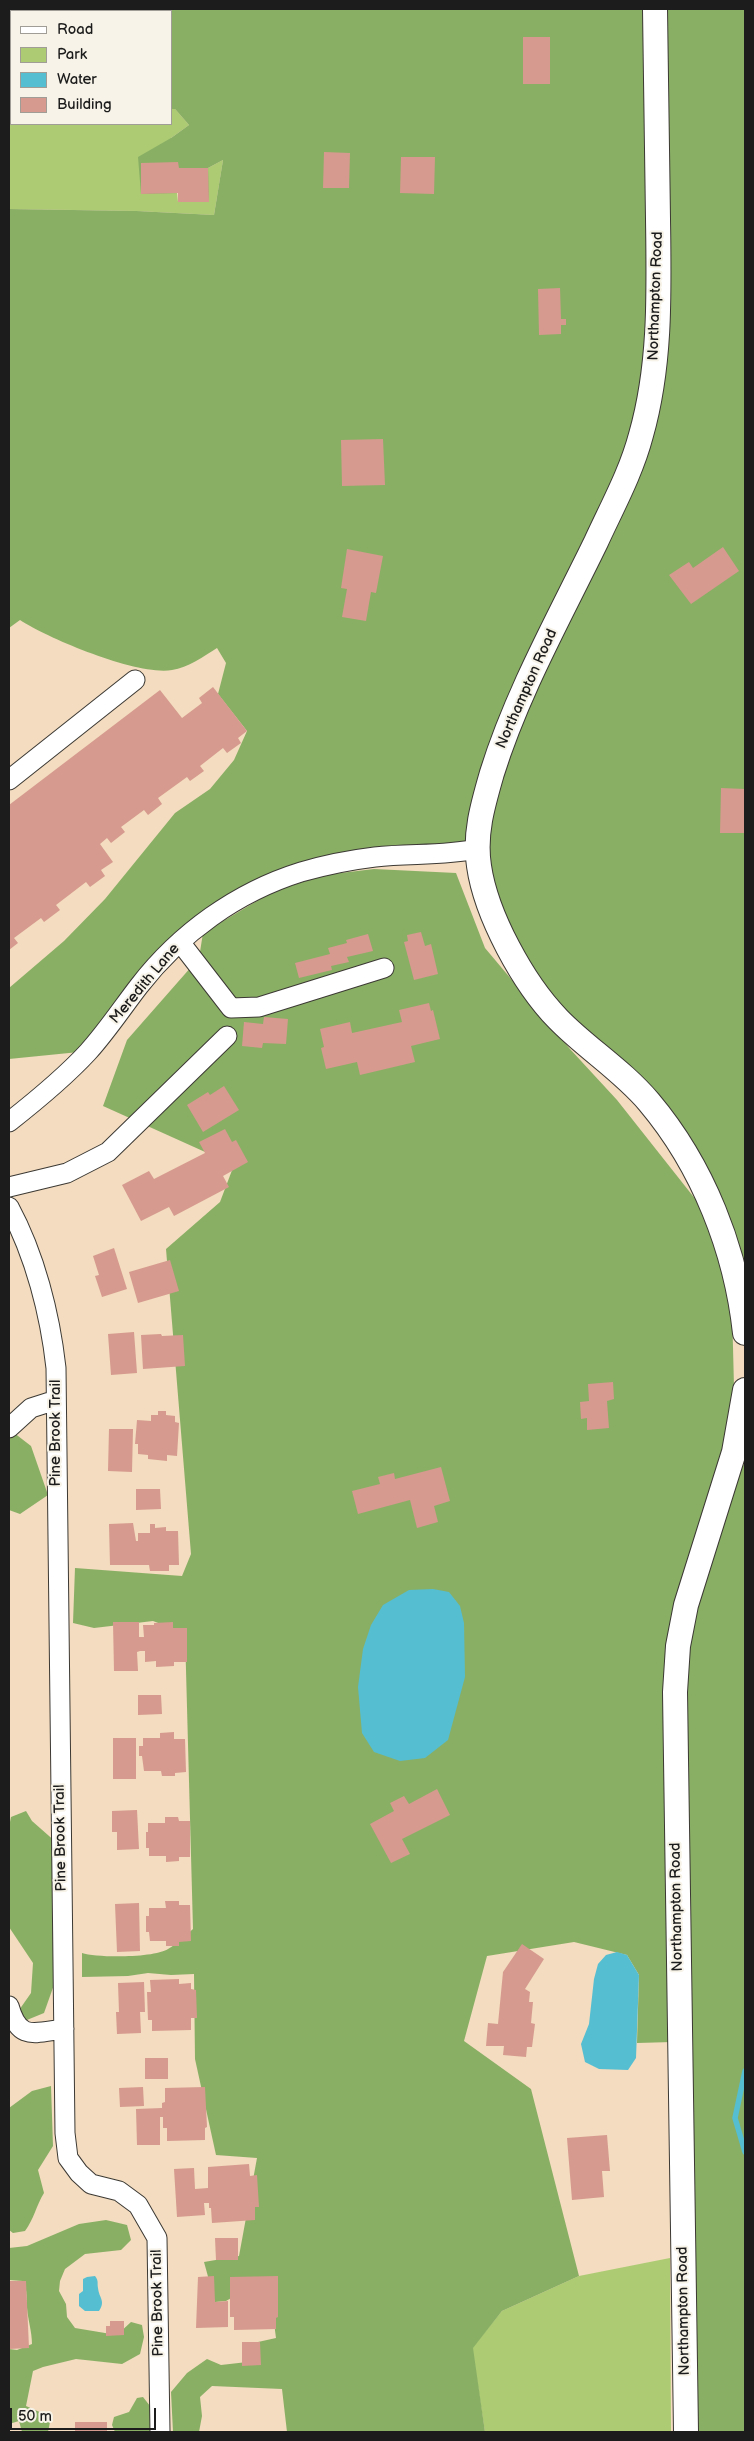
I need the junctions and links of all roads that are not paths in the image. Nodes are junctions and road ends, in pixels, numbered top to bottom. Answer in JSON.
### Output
{"nodes":[{"id":1,"x":655,"y":9,"type":"edge"},
{"id":2,"x":135,"y":680,"type":"dead end"},
{"id":3,"x":9,"y":780,"type":"edge"},
{"id":4,"x":477,"y":849,"type":"junction"},
{"id":5,"x":180,"y":942,"type":"junction"},
{"id":6,"x":384,"y":968,"type":"dead end"},
{"id":7,"x":227,"y":1036,"type":"dead end"},
{"id":8,"x":9,"y":1122,"type":"edge"},
{"id":9,"x":9,"y":1187,"type":"edge"},
{"id":10,"x":9,"y":1207,"type":"edge"},
{"id":11,"x":745,"y":1333,"type":"edge"},
{"id":12,"x":745,"y":1399,"type":"edge"},
{"id":13,"x":56,"y":1400,"type":"junction"},
{"id":14,"x":9,"y":1428,"type":"edge"},
{"id":15,"x":9,"y":2006,"type":"edge"},
{"id":16,"x":64,"y":2029,"type":"junction"},
{"id":17,"x":160,"y":2432,"type":"edge"},
{"id":18,"x":686,"y":2432,"type":"edge"}],
"edges":[{"from":1,"to":4,"type":"street","name":"Northampton Road"},
{"from":2,"to":3,"type":"street"},
{"from":4,"to":5,"type":"street","name":"Meredith Lane"},
{"from":4,"to":11,"type":"street","name":"Northampton Road"},
{"from":5,"to":6,"type":"street"},
{"from":5,"to":8,"type":"street","name":"Meredith Lane"},
{"from":7,"to":9,"type":"street"},
{"from":10,"to":13,"type":"street","name":"Pine Brook Trail"},
{"from":12,"to":18,"type":"street","name":"Northampton Road"},
{"from":13,"to":14,"type":"street"},
{"from":13,"to":16,"type":"street","name":"Pine Brook Trail"},
{"from":15,"to":16,"type":"street"},
{"from":16,"to":17,"type":"street","name":"Pine Brook Trail"}]}
